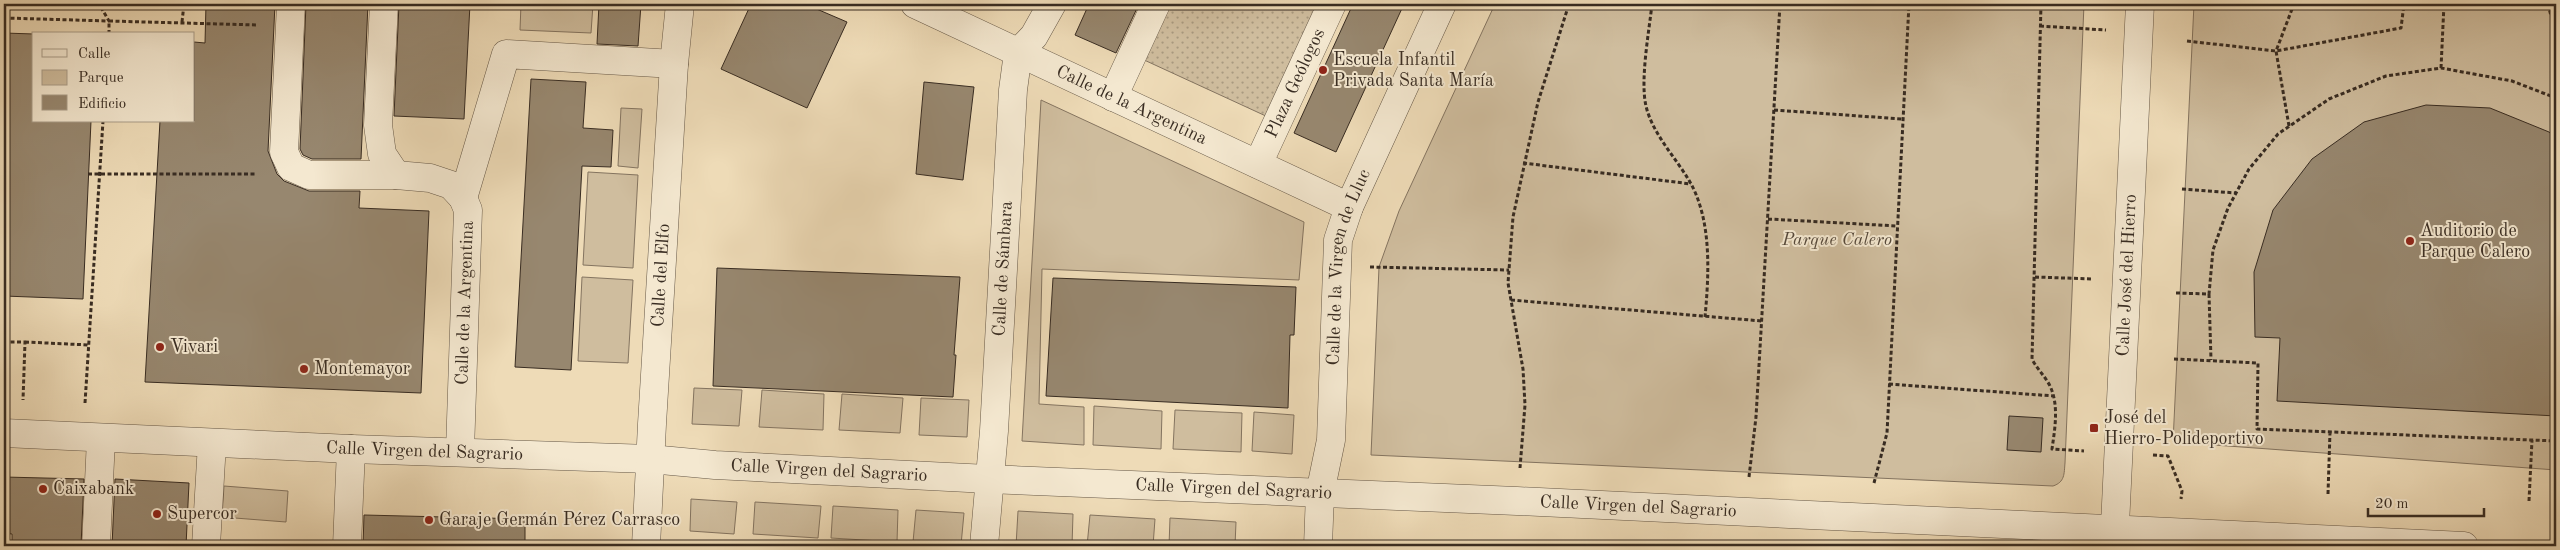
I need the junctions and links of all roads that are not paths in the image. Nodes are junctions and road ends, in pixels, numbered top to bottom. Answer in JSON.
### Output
{"nodes":[{"id":1,"x":384,"y":4,"type":"edge"},
{"id":2,"x":680,"y":4,"type":"edge"},
{"id":3,"x":1052,"y":4,"type":"edge"},
{"id":4,"x":1156,"y":4,"type":"edge"},
{"id":5,"x":1332,"y":4,"type":"edge"},
{"id":6,"x":1442,"y":4,"type":"edge"},
{"id":7,"x":2140,"y":4,"type":"edge"},
{"id":8,"x":930,"y":7,"type":"edge"},
{"id":9,"x":291,"y":15,"type":"edge"},
{"id":10,"x":1018,"y":53,"type":"junction"},
{"id":11,"x":674,"y":64,"type":"junction"},
{"id":12,"x":1113,"y":97,"type":"junction"},
{"id":13,"x":1258,"y":164,"type":"junction"},
{"id":14,"x":396,"y":175,"type":"junction"},
{"id":15,"x":463,"y":198,"type":"junction"},
{"id":16,"x":1349,"y":206,"type":"junction"},
{"id":17,"x":13,"y":434,"type":"edge"},
{"id":18,"x":92,"y":438,"type":"junction"},
{"id":19,"x":212,"y":443,"type":"junction"},
{"id":20,"x":351,"y":449,"type":"junction"},
{"id":21,"x":460,"y":451,"type":"junction"},
{"id":22,"x":650,"y":459,"type":"junction"},
{"id":23,"x":988,"y":479,"type":"junction"},
{"id":24,"x":1320,"y":493,"type":"junction"},
{"id":25,"x":2114,"y":537,"type":"edge"},
{"id":26,"x":96,"y":546,"type":"edge"},
{"id":27,"x":206,"y":546,"type":"edge"},
{"id":28,"x":347,"y":546,"type":"edge"},
{"id":29,"x":646,"y":546,"type":"edge"},
{"id":30,"x":984,"y":546,"type":"edge"},
{"id":31,"x":1318,"y":546,"type":"edge"},
{"id":32,"x":2464,"y":546,"type":"edge"}],
"edges":[{"from":1,"to":14,"type":"street"},
{"from":2,"to":11,"type":"street","name":"Calle del Elfo"},
{"from":3,"to":10,"type":"street"},
{"from":4,"to":12,"type":"street"},
{"from":5,"to":13,"type":"street","name":"Plaza Geólogos"},
{"from":6,"to":16,"type":"street","name":"Calle de la Virgen de Lluc"},
{"from":7,"to":25,"type":"street","name":"Calle José del Hierro"},
{"from":8,"to":10,"type":"street","name":"Calle de la Argentina"},
{"from":9,"to":14,"type":"street","name":"Calle de la Argentina"},
{"from":10,"to":12,"type":"street","name":"Calle de la Argentina"},
{"from":10,"to":23,"type":"street","name":"Calle de Sámbara"},
{"from":11,"to":15,"type":"street"},
{"from":11,"to":22,"type":"street","name":"Calle del Elfo"},
{"from":12,"to":13,"type":"street","name":"Calle de la Argentina"},
{"from":13,"to":16,"type":"street","name":"Calle de la Argentina"},
{"from":14,"to":15,"type":"street","name":"Calle de la Argentina"},
{"from":15,"to":21,"type":"street","name":"Calle de la Argentina"},
{"from":16,"to":24,"type":"street","name":"Calle de la Virgen de Lluc"},
{"from":17,"to":18,"type":"street","name":"Calle Virgen del Sagrario"},
{"from":18,"to":19,"type":"street","name":"Calle Virgen del Sagrario"},
{"from":18,"to":26,"type":"street"},
{"from":19,"to":20,"type":"street","name":"Calle Virgen del Sagrario"},
{"from":19,"to":27,"type":"street"},
{"from":20,"to":21,"type":"street","name":"Calle Virgen del Sagrario"},
{"from":20,"to":28,"type":"street"},
{"from":21,"to":22,"type":"street","name":"Calle Virgen del Sagrario"},
{"from":22,"to":23,"type":"street","name":"Calle Virgen del Sagrario"},
{"from":22,"to":29,"type":"street","name":"Calle del Elfo"},
{"from":23,"to":24,"type":"street","name":"Calle Virgen del Sagrario"},
{"from":23,"to":30,"type":"street","name":"Calle de Sámbara"},
{"from":24,"to":25,"type":"street","name":"Calle Virgen del Sagrario"},
{"from":24,"to":31,"type":"street","name":"Calle de la Virgen de Lluc"},
{"from":25,"to":32,"type":"street","name":"Calle Virgen del Sagrario"}]}
